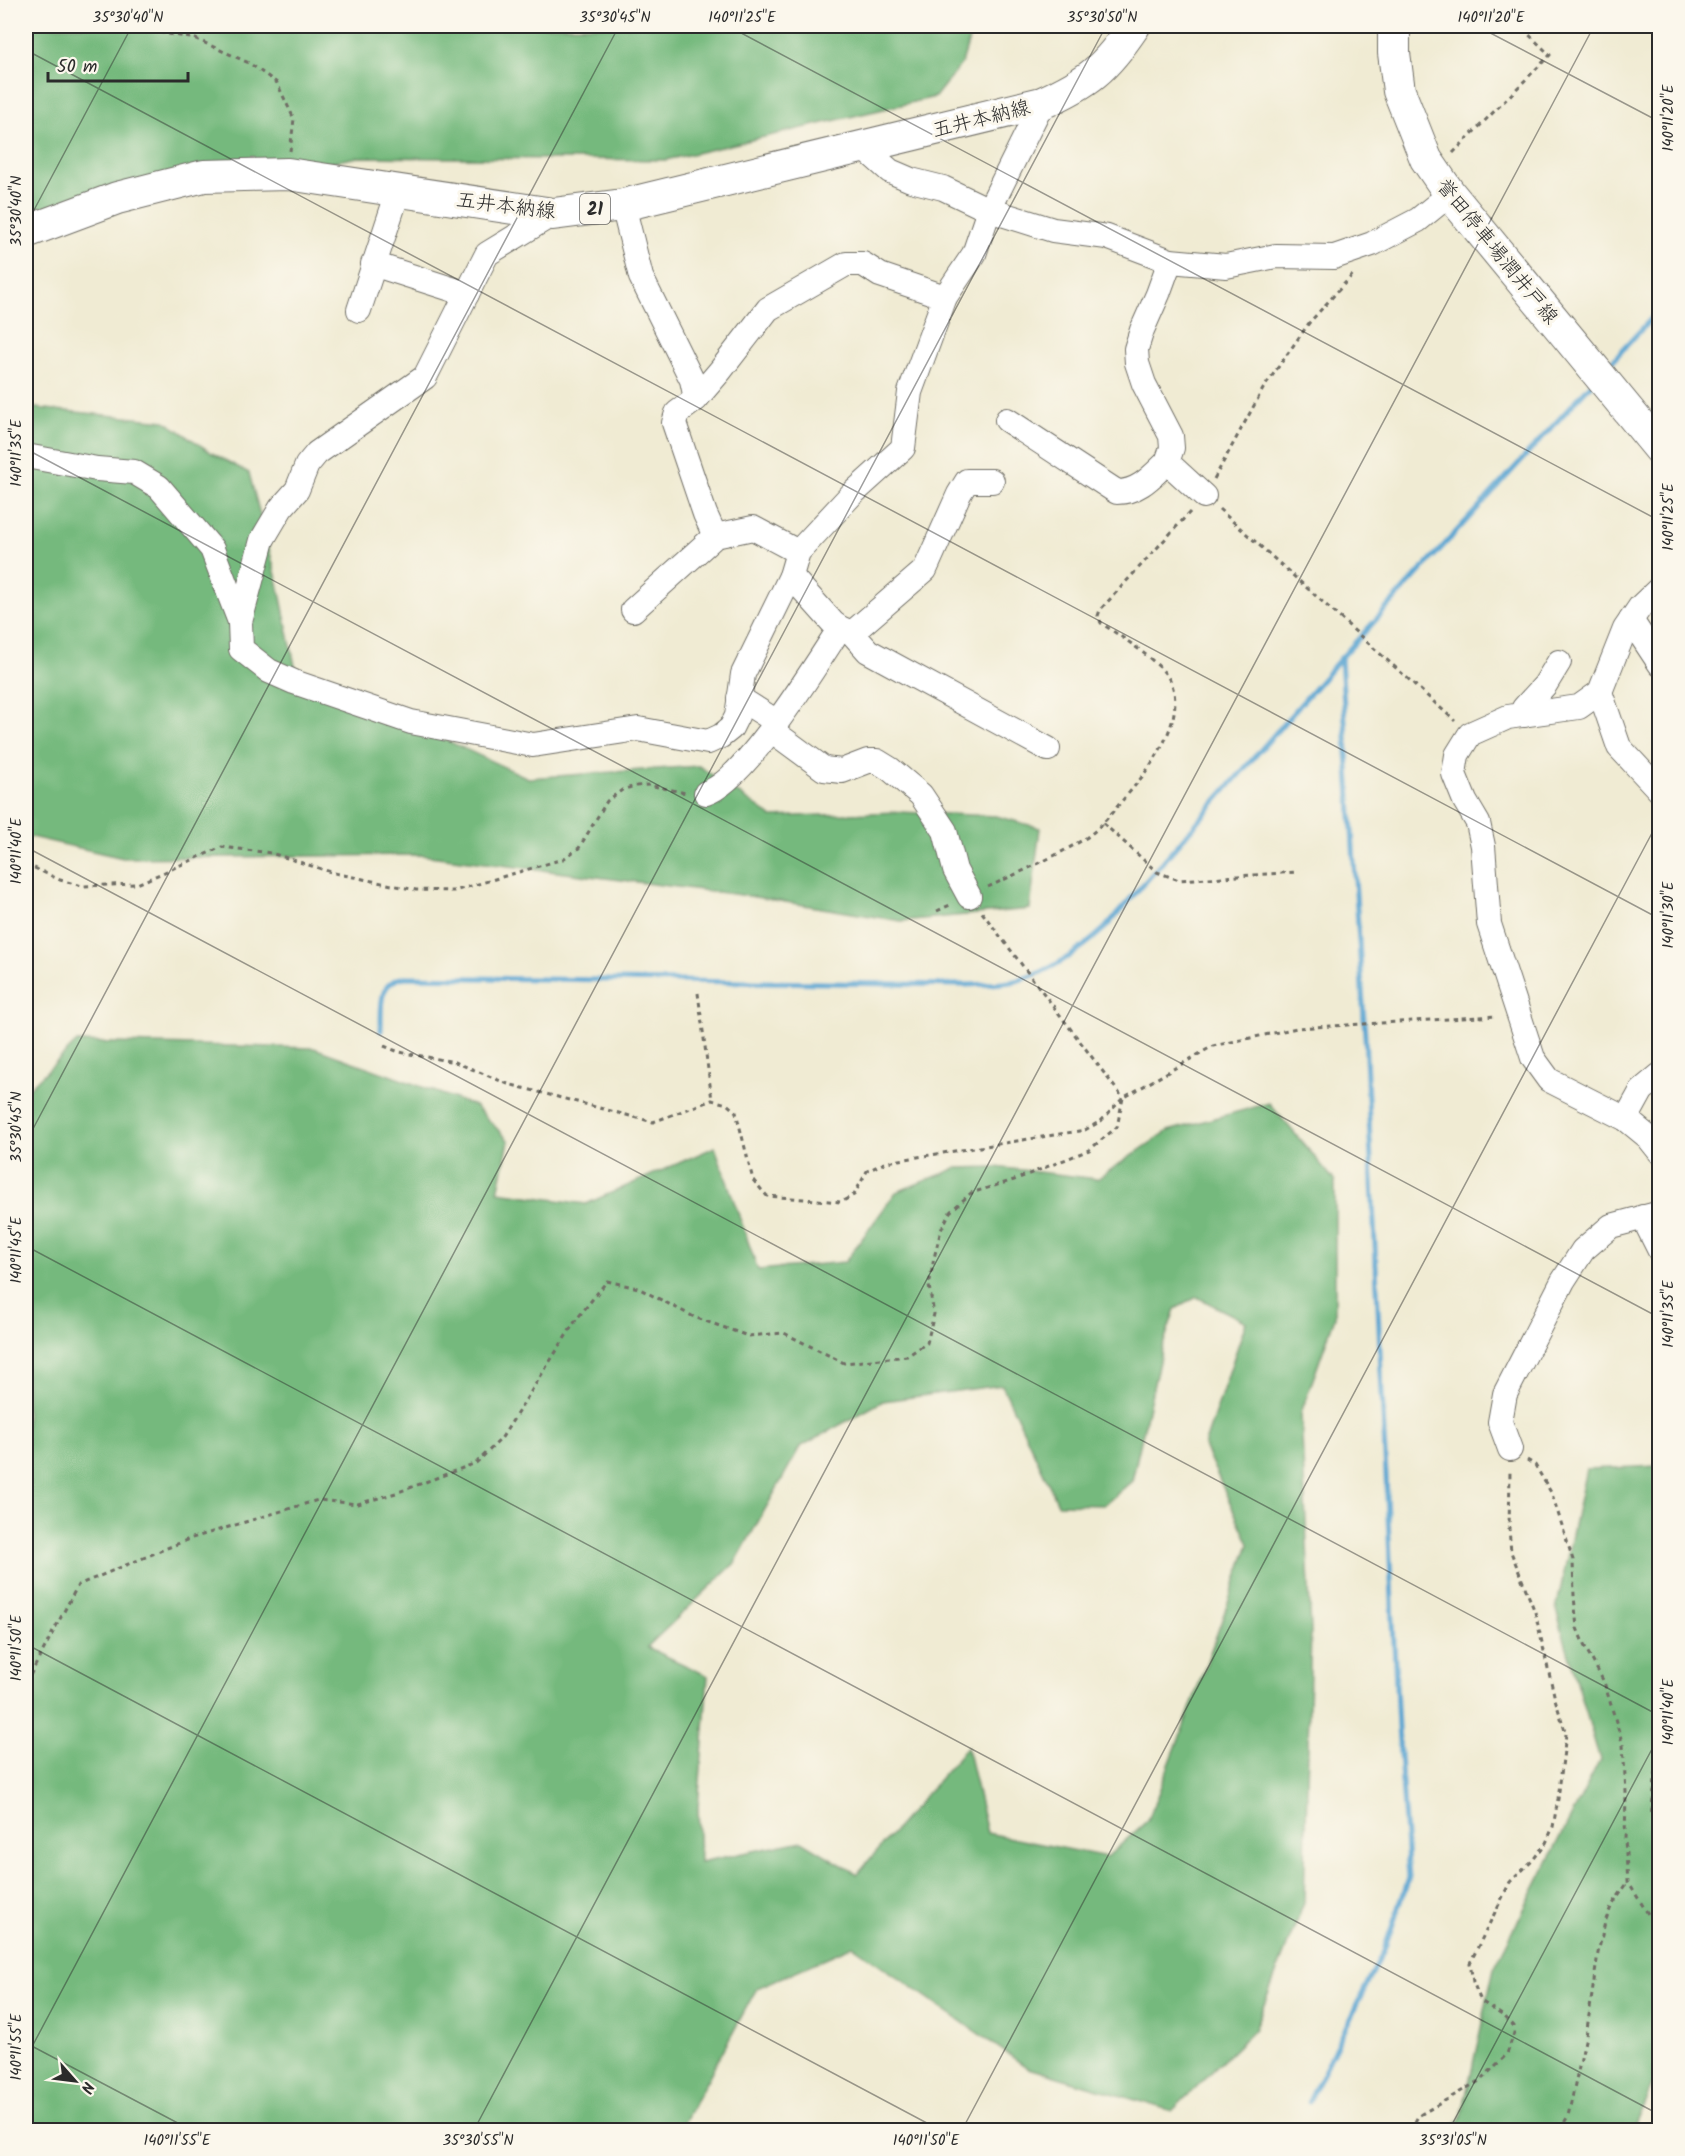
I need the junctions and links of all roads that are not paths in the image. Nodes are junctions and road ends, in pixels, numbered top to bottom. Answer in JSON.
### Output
{"nodes":[{"id":1,"x":1134,"y":26,"type":"edge"},
{"id":2,"x":1394,"y":26,"type":"edge"},
{"id":3,"x":1042,"y":103,"type":"junction"},
{"id":4,"x":863,"y":147,"type":"junction"},
{"id":5,"x":399,"y":189,"type":"junction"},
{"id":6,"x":1450,"y":194,"type":"junction"},
{"id":7,"x":623,"y":205,"type":"junction"},
{"id":8,"x":989,"y":210,"type":"junction"},
{"id":9,"x":553,"y":214,"type":"junction"},
{"id":10,"x":26,"y":232,"type":"edge"},
{"id":11,"x":1170,"y":261,"type":"junction"},
{"id":12,"x":373,"y":264,"type":"junction"},
{"id":13,"x":466,"y":294,"type":"junction"},
{"id":14,"x":945,"y":297,"type":"junction"},
{"id":15,"x":359,"y":310,"type":"dead end"},
{"id":16,"x":696,"y":399,"type":"junction"},
{"id":17,"x":1007,"y":420,"type":"dead end"},
{"id":18,"x":1659,"y":449,"type":"edge"},
{"id":19,"x":26,"y":456,"type":"edge"},
{"id":20,"x":1167,"y":462,"type":"junction"},
{"id":21,"x":992,"y":481,"type":"dead end"},
{"id":22,"x":1204,"y":496,"type":"road end"},
{"id":23,"x":715,"y":536,"type":"junction"},
{"id":24,"x":798,"y":552,"type":"junction"},
{"id":25,"x":791,"y":576,"type":"junction"},
{"id":26,"x":1659,"y":588,"type":"edge"},
{"id":27,"x":633,"y":610,"type":"dead end"},
{"id":28,"x":1631,"y":620,"type":"junction"},
{"id":29,"x":240,"y":622,"type":"junction"},
{"id":30,"x":846,"y":631,"type":"junction"},
{"id":31,"x":1559,"y":662,"type":"dead end"},
{"id":32,"x":1659,"y":664,"type":"edge"},
{"id":33,"x":1600,"y":692,"type":"junction"},
{"id":34,"x":740,"y":698,"type":"junction"},
{"id":35,"x":1524,"y":715,"type":"junction"},
{"id":36,"x":774,"y":726,"type":"junction"},
{"id":37,"x":1048,"y":749,"type":"dead end"},
{"id":38,"x":1659,"y":791,"type":"edge"},
{"id":39,"x":706,"y":793,"type":"road end"},
{"id":40,"x":969,"y":896,"type":"road end"},
{"id":41,"x":1659,"y":1075,"type":"edge"},
{"id":42,"x":1626,"y":1119,"type":"junction"},
{"id":43,"x":1659,"y":1152,"type":"edge"},
{"id":44,"x":1651,"y":1215,"type":"edge"},
{"id":45,"x":1659,"y":1251,"type":"edge"},
{"id":46,"x":1510,"y":1449,"type":"road end"}],
"edges":[{"from":1,"to":3,"type":"main road","name":"五井本納線","number":"21"},
{"from":2,"to":6,"type":"main road","name":"誉田停車場潤井戸線"},
{"from":3,"to":4,"type":"main road","name":"五井本納線","number":"21"},
{"from":3,"to":8,"type":"street"},
{"from":4,"to":7,"type":"main road","name":"五井本納線","number":"21"},
{"from":4,"to":8,"type":"street"},
{"from":5,"to":9,"type":"main road","name":"五井本納線","number":"21"},
{"from":5,"to":10,"type":"main road","name":"五井本納線","number":"21"},
{"from":5,"to":12,"type":"street"},
{"from":6,"to":11,"type":"street"},
{"from":6,"to":18,"type":"main road","name":"誉田停車場潤井戸線"},
{"from":7,"to":9,"type":"main road","name":"五井本納線","number":"21"},
{"from":7,"to":16,"type":"street"},
{"from":8,"to":11,"type":"street"},
{"from":8,"to":14,"type":"street"},
{"from":9,"to":13,"type":"street"},
{"from":11,"to":20,"type":"street"},
{"from":12,"to":13,"type":"street"},
{"from":12,"to":15,"type":"street"},
{"from":13,"to":29,"type":"street"},
{"from":14,"to":16,"type":"street"},
{"from":14,"to":24,"type":"street"},
{"from":16,"to":23,"type":"street"},
{"from":17,"to":20,"type":"street"},
{"from":19,"to":29,"type":"street"},
{"from":20,"to":22,"type":"street"},
{"from":21,"to":30,"type":"street"},
{"from":23,"to":24,"type":"street"},
{"from":23,"to":27,"type":"street"},
{"from":24,"to":25,"type":"street"},
{"from":25,"to":30,"type":"street"},
{"from":25,"to":34,"type":"street"},
{"from":26,"to":28,"type":"street"},
{"from":28,"to":32,"type":"street"},
{"from":28,"to":33,"type":"street"},
{"from":29,"to":34,"type":"street"},
{"from":30,"to":36,"type":"street"},
{"from":30,"to":37,"type":"street"},
{"from":31,"to":35,"type":"street"},
{"from":33,"to":35,"type":"street"},
{"from":33,"to":38,"type":"street"},
{"from":34,"to":36,"type":"street"},
{"from":35,"to":42,"type":"street"},
{"from":36,"to":39,"type":"street"},
{"from":36,"to":40,"type":"street"},
{"from":41,"to":42,"type":"street"},
{"from":42,"to":43,"type":"street"},
{"from":44,"to":45,"type":"street"},
{"from":44,"to":46,"type":"street"}]}
